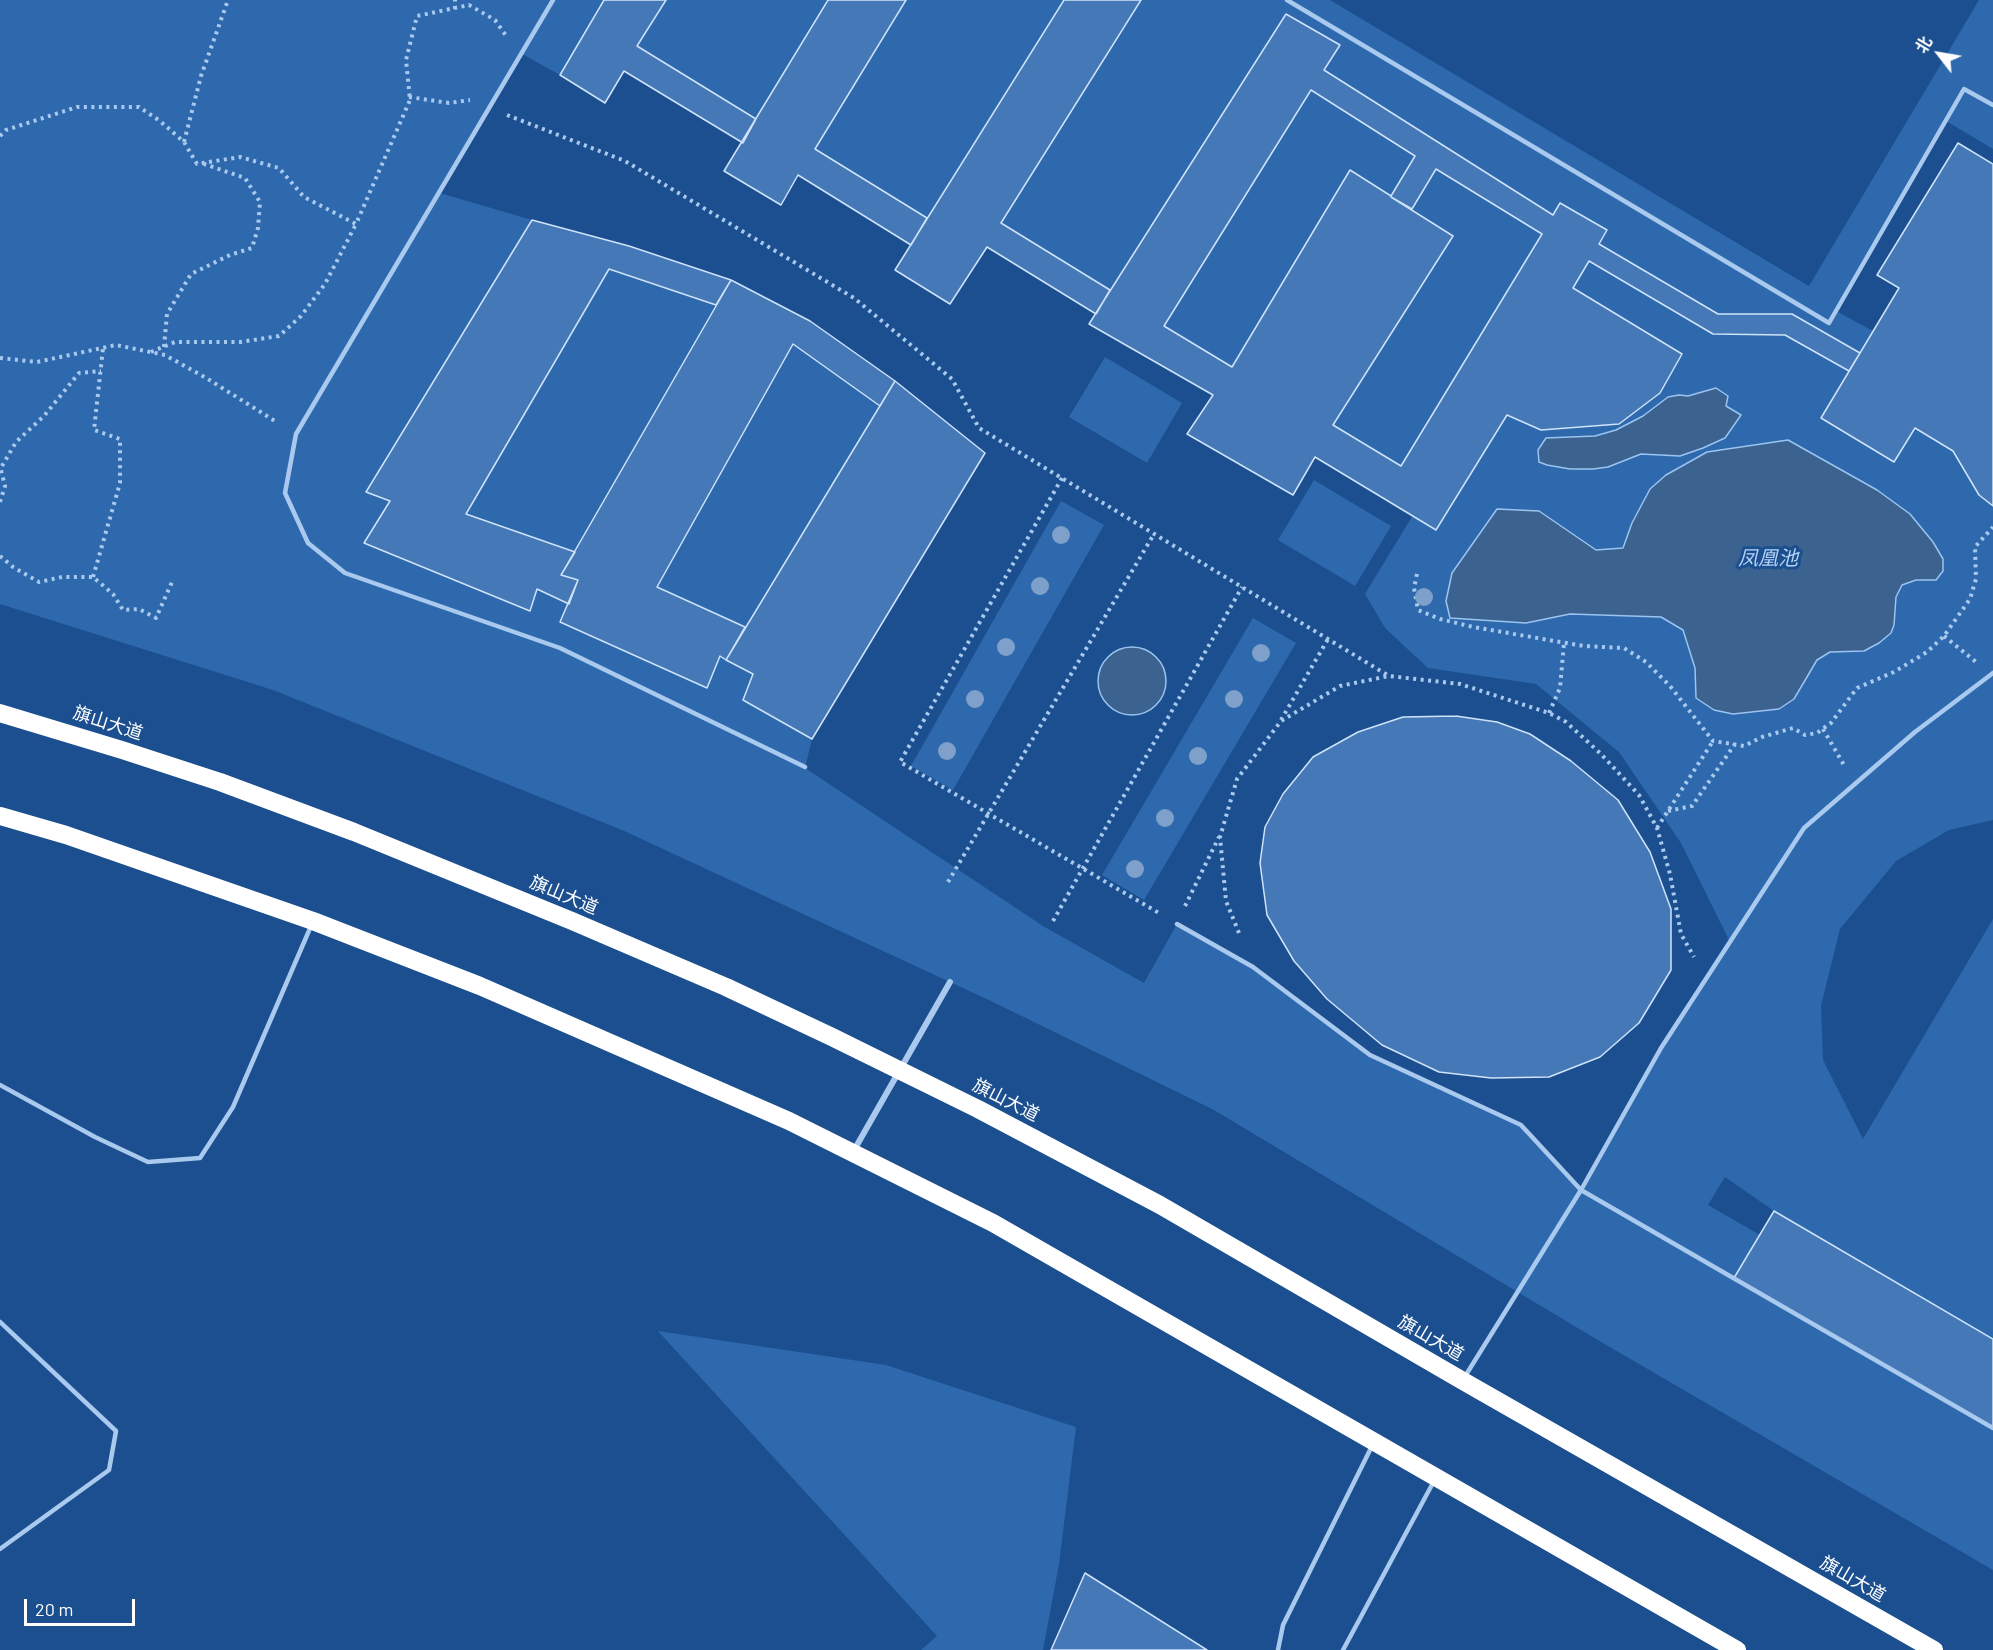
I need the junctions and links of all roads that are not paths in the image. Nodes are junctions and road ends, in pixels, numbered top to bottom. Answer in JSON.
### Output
{"nodes":[{"id":1,"x":553,"y":0,"type":"edge"},
{"id":2,"x":1287,"y":0,"type":"edge"},
{"id":3,"x":1993,"y":105,"type":"edge"},
{"id":4,"x":1991,"y":675,"type":"edge"},
{"id":5,"x":0,"y":713,"type":"edge"},
{"id":6,"x":805,"y":767,"type":"dead end"},
{"id":7,"x":0,"y":816,"type":"edge"},
{"id":8,"x":313,"y":921,"type":"junction"},
{"id":9,"x":1176,"y":924,"type":"road end"},
{"id":10,"x":950,"y":982,"type":"dead end"},
{"id":11,"x":900,"y":1071,"type":"junction"},
{"id":12,"x":0,"y":1085,"type":"edge"},
{"id":13,"x":853,"y":1153,"type":"junction"},
{"id":14,"x":1581,"y":1190,"type":"junction"},
{"id":15,"x":0,"y":1322,"type":"edge"},
{"id":16,"x":1463,"y":1381,"type":"junction"},
{"id":17,"x":1993,"y":1428,"type":"edge"},
{"id":18,"x":1374,"y":1442,"type":"junction"},
{"id":19,"x":1436,"y":1477,"type":"junction"},
{"id":20,"x":0,"y":1549,"type":"edge"},
{"id":21,"x":1278,"y":1650,"type":"edge"},
{"id":22,"x":1343,"y":1650,"type":"edge"},
{"id":23,"x":1737,"y":1650,"type":"edge"},
{"id":24,"x":1934,"y":1650,"type":"edge"}],
"edges":[{"from":1,"to":6,"type":"lane"},
{"from":2,"to":3,"type":"lane"},
{"from":4,"to":14,"type":"lane"},
{"from":5,"to":11,"type":"highway","name":"旗山大道"},
{"from":7,"to":8,"type":"highway"},
{"from":8,"to":12,"type":"lane"},
{"from":8,"to":13,"type":"highway"},
{"from":9,"to":14,"type":"lane"},
{"from":10,"to":11,"type":"street"},
{"from":11,"to":13,"type":"street"},
{"from":11,"to":16,"type":"highway","name":"旗山大道"},
{"from":13,"to":18,"type":"highway"},
{"from":14,"to":16,"type":"lane"},
{"from":14,"to":17,"type":"lane"},
{"from":15,"to":20,"type":"lane"},
{"from":16,"to":24,"type":"highway","name":"旗山大道"},
{"from":18,"to":19,"type":"highway"},
{"from":18,"to":21,"type":"lane"},
{"from":19,"to":22,"type":"lane"},
{"from":19,"to":23,"type":"highway"}]}
